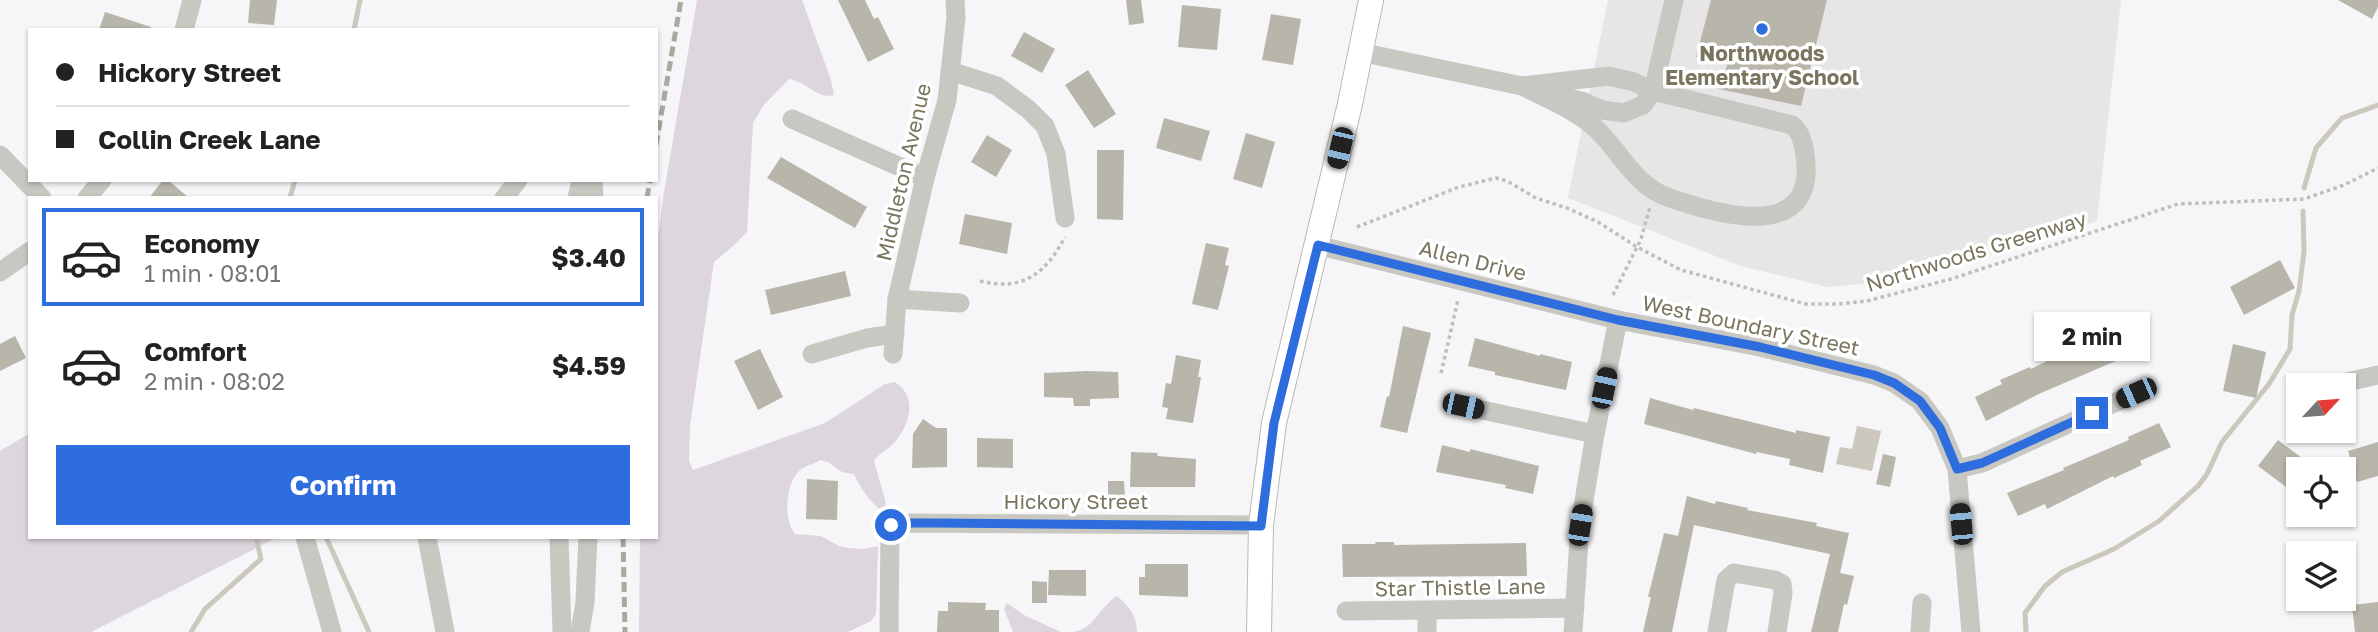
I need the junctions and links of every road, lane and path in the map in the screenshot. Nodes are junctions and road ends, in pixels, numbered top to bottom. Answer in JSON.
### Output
{"nodes":[{"id":1,"x":192,"y":0,"type":"edge"},
{"id":2,"x":955,"y":0,"type":"edge"},
{"id":3,"x":1371,"y":0,"type":"edge"},
{"id":4,"x":1674,"y":0,"type":"edge"},
{"id":5,"x":185,"y":28,"type":"edge"},
{"id":6,"x":1360,"y":52,"type":"junction"},
{"id":7,"x":950,"y":71,"type":"junction"},
{"id":8,"x":1522,"y":86,"type":"junction"},
{"id":9,"x":1653,"y":90,"type":"junction"},
{"id":10,"x":792,"y":118,"type":"dead end"},
{"id":11,"x":0,"y":155,"type":"edge"},
{"id":12,"x":2378,"y":169,"type":"edge"},
{"id":13,"x":925,"y":178,"type":"junction"},
{"id":14,"x":100,"y":182,"type":"edge"},
{"id":15,"x":516,"y":182,"type":"edge"},
{"id":16,"x":39,"y":196,"type":"edge"},
{"id":17,"x":89,"y":196,"type":"edge"},
{"id":18,"x":506,"y":196,"type":"edge"},
{"id":19,"x":1648,"y":215,"type":"dead end"},
{"id":20,"x":1065,"y":218,"type":"joint"},
{"id":21,"x":1357,"y":227,"type":"dead end"},
{"id":22,"x":1318,"y":245,"type":"junction"},
{"id":23,"x":1637,"y":247,"type":"junction"},
{"id":24,"x":28,"y":252,"type":"edge"},
{"id":25,"x":0,"y":272,"type":"edge"},
{"id":26,"x":980,"y":281,"type":"dead end"},
{"id":27,"x":1613,"y":295,"type":"dead end"},
{"id":28,"x":1458,"y":298,"type":"dead end"},
{"id":29,"x":897,"y":299,"type":"junction"},
{"id":30,"x":960,"y":303,"type":"dead end"},
{"id":31,"x":1618,"y":320,"type":"junction"},
{"id":32,"x":895,"y":334,"type":"junction"},
{"id":33,"x":812,"y":354,"type":"dead end"},
{"id":34,"x":893,"y":354,"type":"dead end"},
{"id":35,"x":1441,"y":373,"type":"dead end"},
{"id":36,"x":2378,"y":375,"type":"edge"},
{"id":37,"x":2356,"y":380,"type":"edge"},
{"id":38,"x":2136,"y":393,"type":"dead end"},
{"id":39,"x":1463,"y":406,"type":"dead end"},
{"id":40,"x":1595,"y":434,"type":"junction"},
{"id":41,"x":1957,"y":469,"type":"junction"},
{"id":42,"x":1261,"y":526,"type":"junction"},
{"id":43,"x":306,"y":539,"type":"edge"},
{"id":44,"x":427,"y":539,"type":"edge"},
{"id":45,"x":559,"y":539,"type":"edge"},
{"id":46,"x":588,"y":539,"type":"edge"},
{"id":47,"x":1922,"y":603,"type":"dead end"},
{"id":48,"x":1575,"y":608,"type":"junction"},
{"id":49,"x":1346,"y":611,"type":"dead end"},
{"id":50,"x":1427,"y":611,"type":"junction"},
{"id":51,"x":332,"y":632,"type":"edge"},
{"id":52,"x":445,"y":632,"type":"edge"},
{"id":53,"x":562,"y":632,"type":"edge"},
{"id":54,"x":580,"y":632,"type":"edge"},
{"id":55,"x":889,"y":632,"type":"edge"},
{"id":56,"x":1259,"y":632,"type":"edge"},
{"id":57,"x":1427,"y":632,"type":"edge"},
{"id":58,"x":1573,"y":632,"type":"edge"},
{"id":59,"x":1717,"y":632,"type":"edge"},
{"id":60,"x":1777,"y":632,"type":"edge"},
{"id":61,"x":1920,"y":632,"type":"edge"},
{"id":62,"x":1971,"y":632,"type":"edge"}],
"edges":[{"from":1,"to":5,"type":"street"},
{"from":2,"to":7,"type":"street","name":"Middleton Avenue"},
{"from":3,"to":6,"type":"main road"},
{"from":4,"to":9,"type":"street"},
{"from":6,"to":8,"type":"street"},
{"from":6,"to":22,"type":"main road"},
{"from":7,"to":13,"type":"street","name":"Middleton Avenue"},
{"from":7,"to":20,"type":"street"},
{"from":8,"to":9,"type":"street"},
{"from":8,"to":9,"type":"street"},
{"from":8,"to":9,"type":"street"},
{"from":10,"to":13,"type":"street"},
{"from":11,"to":16,"type":"street"},
{"from":12,"to":23,"type":"path","name":"Northwoods Greenway"},
{"from":13,"to":29,"type":"street","name":"Middleton Avenue"},
{"from":14,"to":17,"type":"street"},
{"from":15,"to":18,"type":"street"},
{"from":19,"to":23,"type":"path"},
{"from":20,"to":26,"type":"path"},
{"from":21,"to":23,"type":"path","name":"Northwoods Greenway"},
{"from":22,"to":31,"type":"street","name":"Allen Drive"},
{"from":22,"to":42,"type":"main road"},
{"from":23,"to":27,"type":"path"},
{"from":24,"to":25,"type":"street"},
{"from":28,"to":35,"type":"path"},
{"from":29,"to":30,"type":"street"},
{"from":29,"to":32,"type":"street","name":"Middleton Avenue"},
{"from":31,"to":40,"type":"street"},
{"from":31,"to":41,"type":"street","name":"West Boundary Street"},
{"from":32,"to":33,"type":"street"},
{"from":32,"to":34,"type":"street","name":"Middleton Avenue"},
{"from":36,"to":37,"type":"street"},
{"from":38,"to":41,"type":"street"},
{"from":39,"to":40,"type":"street"},
{"from":40,"to":48,"type":"street"},
{"from":41,"to":62,"type":"street","name":"West Boundary Street"},
{"from":42,"to":55,"type":"street","name":"Hickory Street"},
{"from":42,"to":56,"type":"main road"},
{"from":43,"to":51,"type":"street"},
{"from":44,"to":52,"type":"street"},
{"from":45,"to":53,"type":"street"},
{"from":46,"to":54,"type":"street"},
{"from":47,"to":61,"type":"street"},
{"from":48,"to":50,"type":"street","name":"Star Thistle Lane"},
{"from":48,"to":58,"type":"street"},
{"from":49,"to":50,"type":"street","name":"Star Thistle Lane"},
{"from":50,"to":57,"type":"street"},
{"from":59,"to":60,"type":"street"}]}
